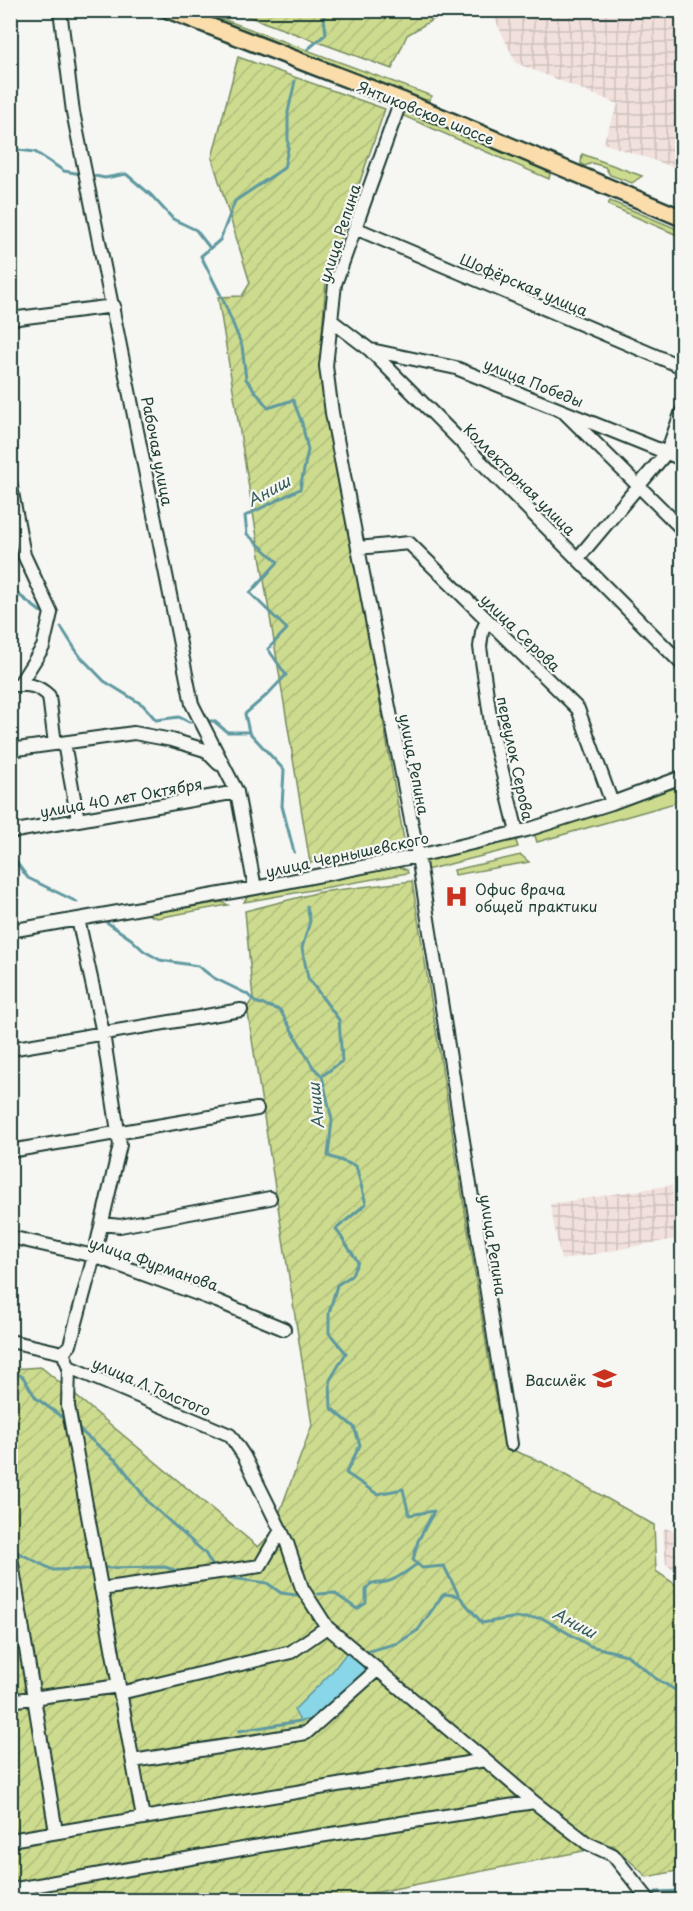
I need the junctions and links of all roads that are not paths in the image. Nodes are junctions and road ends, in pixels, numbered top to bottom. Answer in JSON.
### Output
{"nodes":[{"id":1,"x":60,"y":10,"type":"edge"},
{"id":2,"x":168,"y":10,"type":"edge"},
{"id":3,"x":401,"y":100,"type":"junction"},
{"id":4,"x":682,"y":219,"type":"edge"},
{"id":5,"x":355,"y":228,"type":"junction"},
{"id":6,"x":114,"y":306,"type":"junction"},
{"id":7,"x":10,"y":319,"type":"edge"},
{"id":8,"x":332,"y":321,"type":"junction"},
{"id":9,"x":370,"y":350,"type":"junction"},
{"id":10,"x":682,"y":367,"type":"edge"},
{"id":11,"x":560,"y":408,"type":"junction"},
{"id":12,"x":682,"y":411,"type":"edge"},
{"id":13,"x":667,"y":452,"type":"junction"},
{"id":14,"x":682,"y":459,"type":"edge"},
{"id":15,"x":10,"y":482,"type":"edge"},
{"id":16,"x":640,"y":486,"type":"junction"},
{"id":17,"x":682,"y":529,"type":"edge"},
{"id":18,"x":358,"y":548,"type":"junction"},
{"id":19,"x":578,"y":558,"type":"junction"},
{"id":20,"x":487,"y":620,"type":"junction"},
{"id":21,"x":682,"y":664,"type":"edge"},
{"id":22,"x":14,"y":685,"type":"edge"},
{"id":23,"x":59,"y":743,"type":"junction"},
{"id":24,"x":10,"y":750,"type":"edge"},
{"id":25,"x":229,"y":774,"type":"junction"},
{"id":26,"x":682,"y":777,"type":"edge"},
{"id":27,"x":237,"y":792,"type":"junction"},
{"id":28,"x":612,"y":803,"type":"junction"},
{"id":29,"x":78,"y":820,"type":"junction"},
{"id":30,"x":10,"y":832,"type":"edge"},
{"id":31,"x":517,"y":832,"type":"junction"},
{"id":32,"x":418,"y":856,"type":"junction"},
{"id":33,"x":255,"y":888,"type":"junction"},
{"id":34,"x":78,"y":919,"type":"junction"},
{"id":35,"x":10,"y":931,"type":"edge"},
{"id":36,"x":241,"y":1010,"type":"dead end"},
{"id":37,"x":103,"y":1033,"type":"junction"},
{"id":38,"x":10,"y":1049,"type":"edge"},
{"id":39,"x":257,"y":1109,"type":"dead end"},
{"id":40,"x":118,"y":1133,"type":"junction"},
{"id":41,"x":10,"y":1151,"type":"edge"},
{"id":42,"x":270,"y":1198,"type":"dead end"},
{"id":43,"x":102,"y":1224,"type":"junction"},
{"id":44,"x":10,"y":1237,"type":"edge"},
{"id":45,"x":94,"y":1256,"type":"junction"},
{"id":46,"x":284,"y":1329,"type":"dead end"},
{"id":47,"x":10,"y":1341,"type":"edge"},
{"id":48,"x":63,"y":1353,"type":"junction"},
{"id":49,"x":69,"y":1367,"type":"junction"},
{"id":50,"x":511,"y":1444,"type":"dead end"},
{"id":51,"x":281,"y":1530,"type":"junction"},
{"id":52,"x":10,"y":1551,"type":"edge"},
{"id":53,"x":101,"y":1589,"type":"junction"},
{"id":54,"x":14,"y":1598,"type":"edge"},
{"id":55,"x":327,"y":1627,"type":"junction"},
{"id":56,"x":378,"y":1669,"type":"junction"},
{"id":57,"x":120,"y":1689,"type":"junction"},
{"id":58,"x":34,"y":1698,"type":"junction"},
{"id":59,"x":10,"y":1701,"type":"edge"},
{"id":60,"x":485,"y":1760,"type":"junction"},
{"id":61,"x":133,"y":1761,"type":"junction"},
{"id":62,"x":534,"y":1803,"type":"junction"},
{"id":63,"x":143,"y":1818,"type":"junction"},
{"id":64,"x":56,"y":1832,"type":"junction"},
{"id":65,"x":10,"y":1840,"type":"edge"},
{"id":66,"x":10,"y":1890,"type":"edge"},
{"id":67,"x":649,"y":1900,"type":"edge"}],
"edges":[{"from":1,"to":6,"type":"street","name":"Рабочая улица"},
{"from":2,"to":3,"type":"main road","name":"Янтиковское шоссе"},
{"from":3,"to":4,"type":"main road","name":"Янтиковское шоссе"},
{"from":3,"to":5,"type":"street","name":"улица Репина"},
{"from":5,"to":8,"type":"street","name":"улица Репина"},
{"from":5,"to":10,"type":"street","name":"Шофёрская улица"},
{"from":6,"to":7,"type":"street"},
{"from":6,"to":25,"type":"street","name":"Рабочая улица"},
{"from":8,"to":9,"type":"street","name":"Коллекторная улица"},
{"from":8,"to":18,"type":"street","name":"улица Репина"},
{"from":9,"to":11,"type":"street","name":"улица Победы"},
{"from":9,"to":19,"type":"street","name":"Коллекторная улица"},
{"from":11,"to":13,"type":"street","name":"улица Победы"},
{"from":11,"to":16,"type":"street"},
{"from":12,"to":13,"type":"street"},
{"from":13,"to":14,"type":"street","name":"улица Победы"},
{"from":13,"to":16,"type":"street"},
{"from":15,"to":22,"type":"street"},
{"from":16,"to":17,"type":"street"},
{"from":16,"to":19,"type":"street"},
{"from":18,"to":20,"type":"street","name":"улица Серова"},
{"from":18,"to":32,"type":"street","name":"улица Репина"},
{"from":19,"to":21,"type":"street","name":"Коллекторная улица"},
{"from":20,"to":28,"type":"street","name":"улица Серова"},
{"from":20,"to":31,"type":"street","name":"переулок Серова"},
{"from":22,"to":23,"type":"street"},
{"from":23,"to":24,"type":"street"},
{"from":23,"to":25,"type":"street"},
{"from":23,"to":29,"type":"street"},
{"from":25,"to":27,"type":"street","name":"Рабочая улица"},
{"from":26,"to":28,"type":"street","name":"улица Чернышевского"},
{"from":27,"to":29,"type":"street","name":"улица 40 лет Октября"},
{"from":27,"to":33,"type":"street","name":"Рабочая улица"},
{"from":28,"to":31,"type":"street","name":"улица Чернышевского"},
{"from":29,"to":30,"type":"street","name":"улица 40 лет Октября"},
{"from":31,"to":32,"type":"street","name":"улица Чернышевского"},
{"from":32,"to":33,"type":"street","name":"улица Чернышевского"},
{"from":32,"to":50,"type":"street","name":"улица Репина"},
{"from":33,"to":34,"type":"street","name":"улица Чернышевского"},
{"from":34,"to":35,"type":"street","name":"улица Чернышевского"},
{"from":34,"to":37,"type":"street"},
{"from":36,"to":37,"type":"street"},
{"from":37,"to":38,"type":"street"},
{"from":37,"to":40,"type":"street"},
{"from":39,"to":40,"type":"street"},
{"from":40,"to":41,"type":"street"},
{"from":40,"to":43,"type":"street"},
{"from":42,"to":43,"type":"street"},
{"from":43,"to":45,"type":"street"},
{"from":44,"to":45,"type":"street","name":"улица Фурманова"},
{"from":45,"to":46,"type":"street","name":"улица Фурманова"},
{"from":45,"to":48,"type":"street"},
{"from":47,"to":48,"type":"street"},
{"from":48,"to":49,"type":"street","name":"улица Л.Толстого"},
{"from":49,"to":51,"type":"street","name":"улица Л.Толстого"},
{"from":49,"to":53,"type":"street"},
{"from":51,"to":53,"type":"street"},
{"from":51,"to":55,"type":"street","name":"улица Л.Толстого"},
{"from":52,"to":54,"type":"street"},
{"from":53,"to":57,"type":"street"},
{"from":54,"to":58,"type":"street"},
{"from":55,"to":56,"type":"street","name":"улица Л.Толстого"},
{"from":55,"to":57,"type":"street"},
{"from":56,"to":60,"type":"street","name":"улица Л.Толстого"},
{"from":56,"to":61,"type":"street"},
{"from":57,"to":58,"type":"street"},
{"from":57,"to":61,"type":"street"},
{"from":58,"to":59,"type":"street"},
{"from":58,"to":64,"type":"street"},
{"from":60,"to":62,"type":"street","name":"улица Л.Толстого"},
{"from":60,"to":63,"type":"street"},
{"from":61,"to":63,"type":"street"},
{"from":62,"to":66,"type":"street"},
{"from":62,"to":67,"type":"street","name":"улица Л.Толстого"},
{"from":63,"to":64,"type":"street"},
{"from":64,"to":65,"type":"street"}]}
